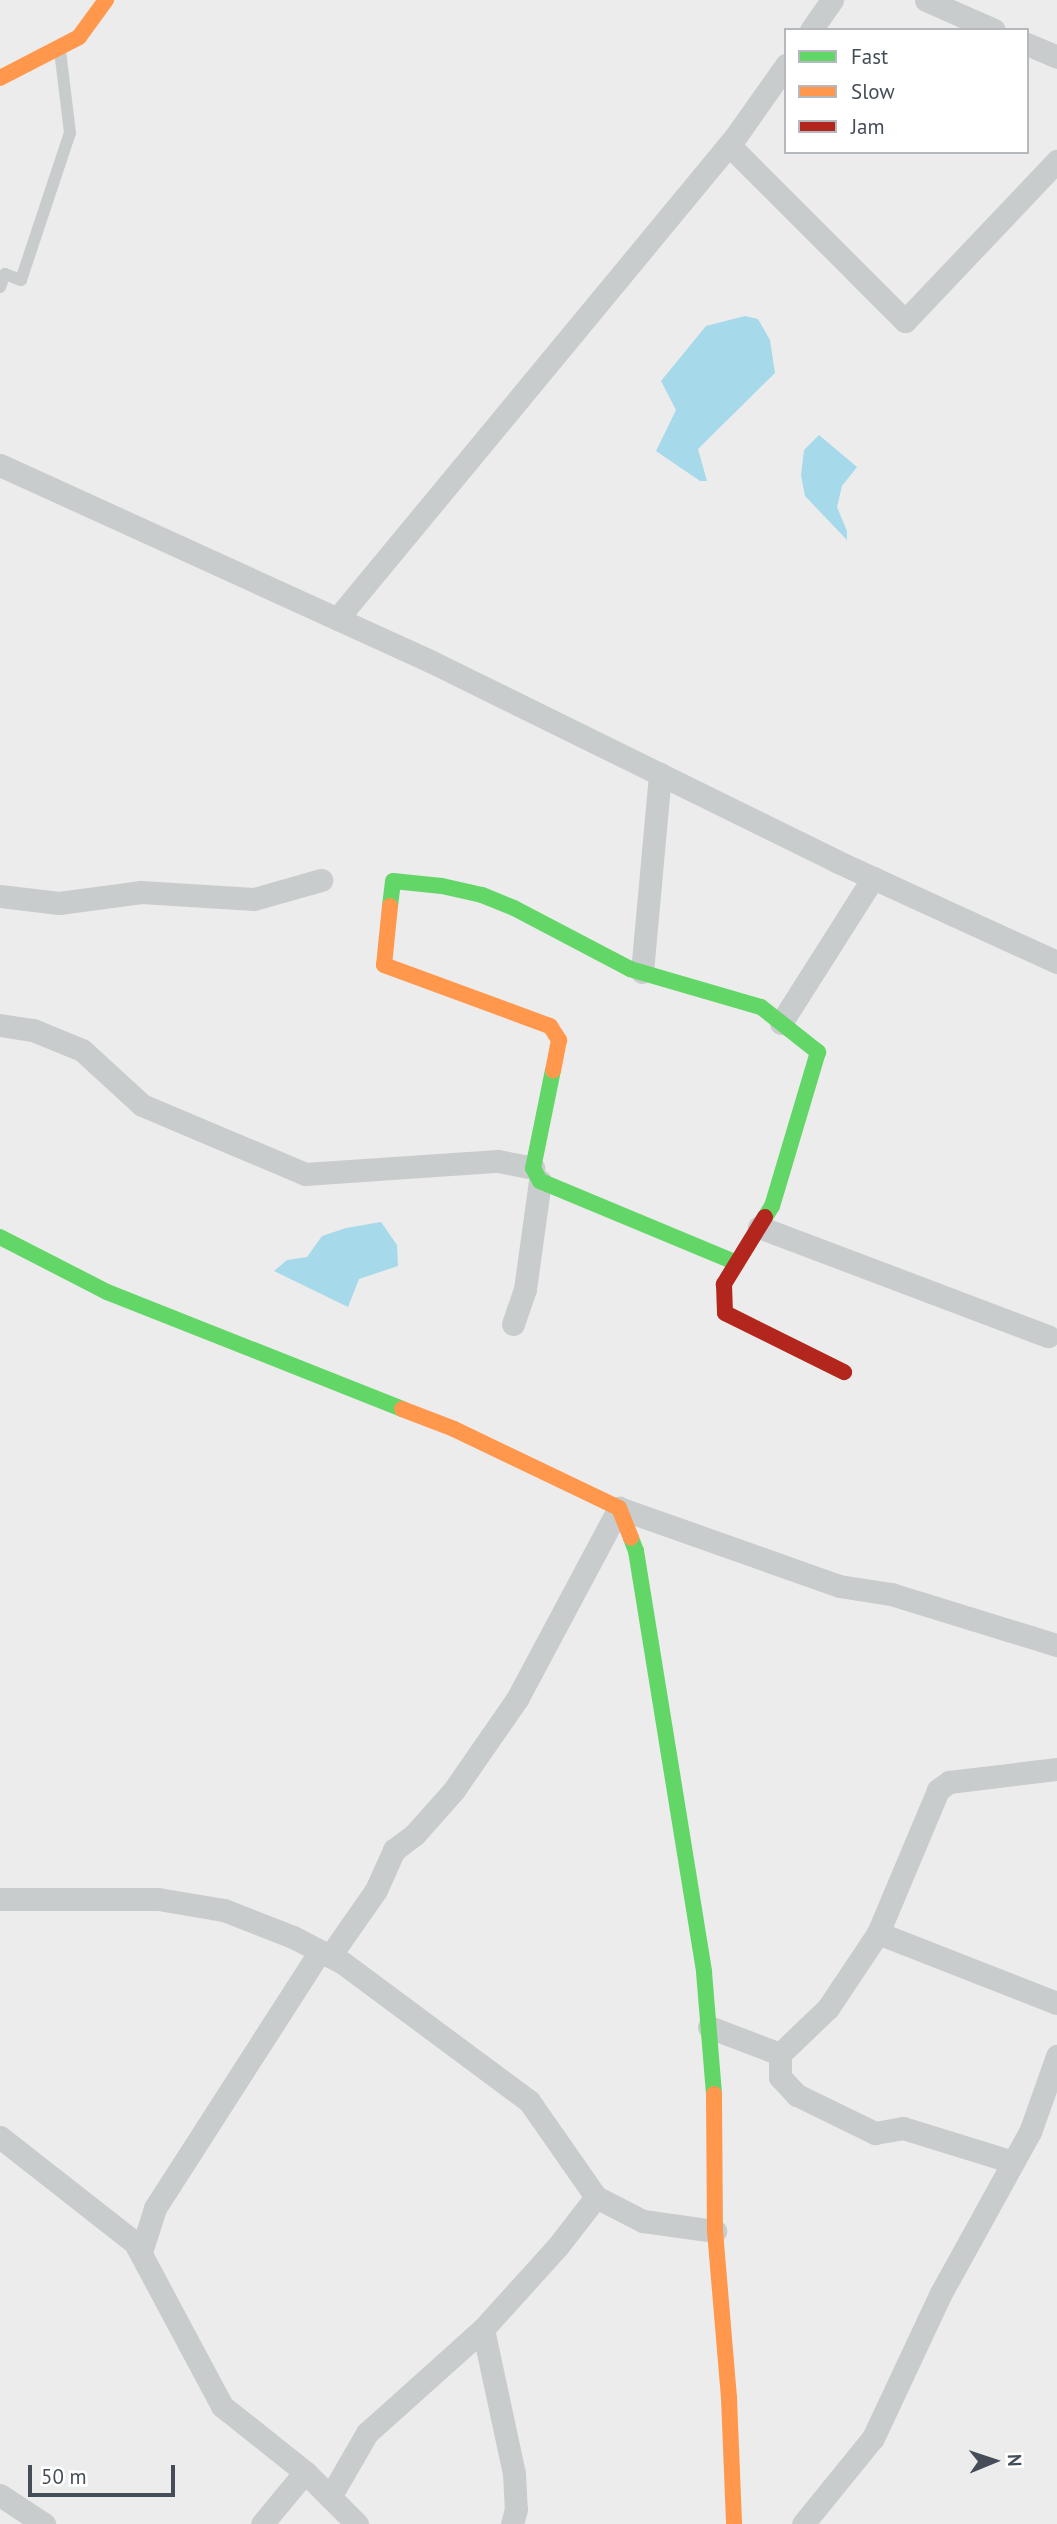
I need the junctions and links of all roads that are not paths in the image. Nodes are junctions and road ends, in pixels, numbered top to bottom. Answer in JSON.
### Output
{"nodes":[{"id":1,"x":106,"y":0,"type":"edge"},
{"id":2,"x":832,"y":0,"type":"edge"},
{"id":3,"x":926,"y":0,"type":"edge"},
{"id":4,"x":812,"y":28,"type":"edge"},
{"id":5,"x":989,"y":28,"type":"edge"},
{"id":6,"x":1029,"y":45,"type":"edge"},
{"id":7,"x":60,"y":47,"type":"junction"},
{"id":8,"x":1057,"y":57,"type":"edge"},
{"id":9,"x":784,"y":68,"type":"edge"},
{"id":10,"x":0,"y":78,"type":"edge"},
{"id":11,"x":729,"y":145,"type":"junction"},
{"id":12,"x":1057,"y":161,"type":"edge"},
{"id":13,"x":0,"y":286,"type":"edge"},
{"id":14,"x":0,"y":465,"type":"edge"},
{"id":15,"x":337,"y":619,"type":"junction"},
{"id":16,"x":660,"y":774,"type":"junction"},
{"id":17,"x":873,"y":878,"type":"junction"},
{"id":18,"x":321,"y":880,"type":"dead end"},
{"id":19,"x":0,"y":896,"type":"edge"},
{"id":20,"x":1057,"y":962,"type":"edge"},
{"id":21,"x":642,"y":972,"type":"junction"},
{"id":22,"x":781,"y":1023,"type":"junction"},
{"id":23,"x":0,"y":1025,"type":"edge"},
{"id":24,"x":536,"y":1174,"type":"junction"},
{"id":25,"x":759,"y":1227,"type":"junction"},
{"id":26,"x":0,"y":1237,"type":"edge"},
{"id":27,"x":737,"y":1263,"type":"junction"},
{"id":28,"x":513,"y":1324,"type":"dead end"},
{"id":29,"x":1048,"y":1336,"type":"dead end"},
{"id":30,"x":845,"y":1372,"type":"dead end"},
{"id":31,"x":620,"y":1508,"type":"junction"},
{"id":32,"x":1057,"y":1645,"type":"edge"},
{"id":33,"x":1057,"y":1769,"type":"edge"},
{"id":34,"x":0,"y":1899,"type":"edge"},
{"id":35,"x":878,"y":1933,"type":"junction"},
{"id":36,"x":325,"y":1953,"type":"junction"},
{"id":37,"x":1057,"y":2003,"type":"edge"},
{"id":38,"x":709,"y":2027,"type":"junction"},
{"id":39,"x":780,"y":2054,"type":"junction"},
{"id":40,"x":1057,"y":2056,"type":"edge"},
{"id":41,"x":0,"y":2137,"type":"edge"},
{"id":42,"x":1013,"y":2162,"type":"junction"},
{"id":43,"x":596,"y":2197,"type":"junction"},
{"id":44,"x":715,"y":2231,"type":"junction"},
{"id":45,"x":141,"y":2252,"type":"junction"},
{"id":46,"x":483,"y":2329,"type":"junction"},
{"id":47,"x":305,"y":2472,"type":"junction"},
{"id":48,"x":0,"y":2495,"type":"edge"},
{"id":49,"x":330,"y":2497,"type":"junction"},
{"id":50,"x":44,"y":2524,"type":"edge"},
{"id":51,"x":262,"y":2524,"type":"edge"},
{"id":52,"x":358,"y":2524,"type":"edge"},
{"id":53,"x":512,"y":2524,"type":"edge"},
{"id":54,"x":734,"y":2524,"type":"edge"},
{"id":55,"x":803,"y":2524,"type":"edge"}],
"edges":[{"from":1,"to":7,"type":"main road"},
{"from":2,"to":4,"type":"street"},
{"from":3,"to":5,"type":"street"},
{"from":6,"to":8,"type":"street"},
{"from":7,"to":10,"type":"main road"},
{"from":7,"to":13,"type":"lane"},
{"from":9,"to":11,"type":"street"},
{"from":11,"to":12,"type":"street"},
{"from":11,"to":15,"type":"street"},
{"from":14,"to":15,"type":"street"},
{"from":15,"to":16,"type":"street"},
{"from":16,"to":17,"type":"street"},
{"from":16,"to":21,"type":"street"},
{"from":17,"to":20,"type":"street"},
{"from":17,"to":22,"type":"street"},
{"from":18,"to":19,"type":"street"},
{"from":21,"to":22,"type":"main road"},
{"from":21,"to":24,"type":"main road"},
{"from":22,"to":25,"type":"main road"},
{"from":23,"to":24,"type":"street"},
{"from":24,"to":27,"type":"main road"},
{"from":24,"to":28,"type":"street"},
{"from":25,"to":27,"type":"main road"},
{"from":25,"to":29,"type":"street"},
{"from":26,"to":31,"type":"main road"},
{"from":27,"to":30,"type":"main road"},
{"from":31,"to":32,"type":"street"},
{"from":31,"to":36,"type":"street"},
{"from":31,"to":38,"type":"main road"},
{"from":33,"to":35,"type":"street"},
{"from":34,"to":36,"type":"street"},
{"from":35,"to":37,"type":"street"},
{"from":35,"to":39,"type":"street"},
{"from":36,"to":43,"type":"street"},
{"from":36,"to":45,"type":"street"},
{"from":38,"to":39,"type":"street"},
{"from":38,"to":44,"type":"main road"},
{"from":39,"to":42,"type":"street"},
{"from":40,"to":42,"type":"street"},
{"from":41,"to":45,"type":"street"},
{"from":42,"to":55,"type":"street"},
{"from":43,"to":44,"type":"street"},
{"from":43,"to":46,"type":"street"},
{"from":44,"to":54,"type":"main road"},
{"from":45,"to":47,"type":"street"},
{"from":46,"to":49,"type":"street"},
{"from":46,"to":53,"type":"street"},
{"from":47,"to":49,"type":"street"},
{"from":47,"to":51,"type":"street"},
{"from":48,"to":50,"type":"street"},
{"from":49,"to":52,"type":"street"}]}
